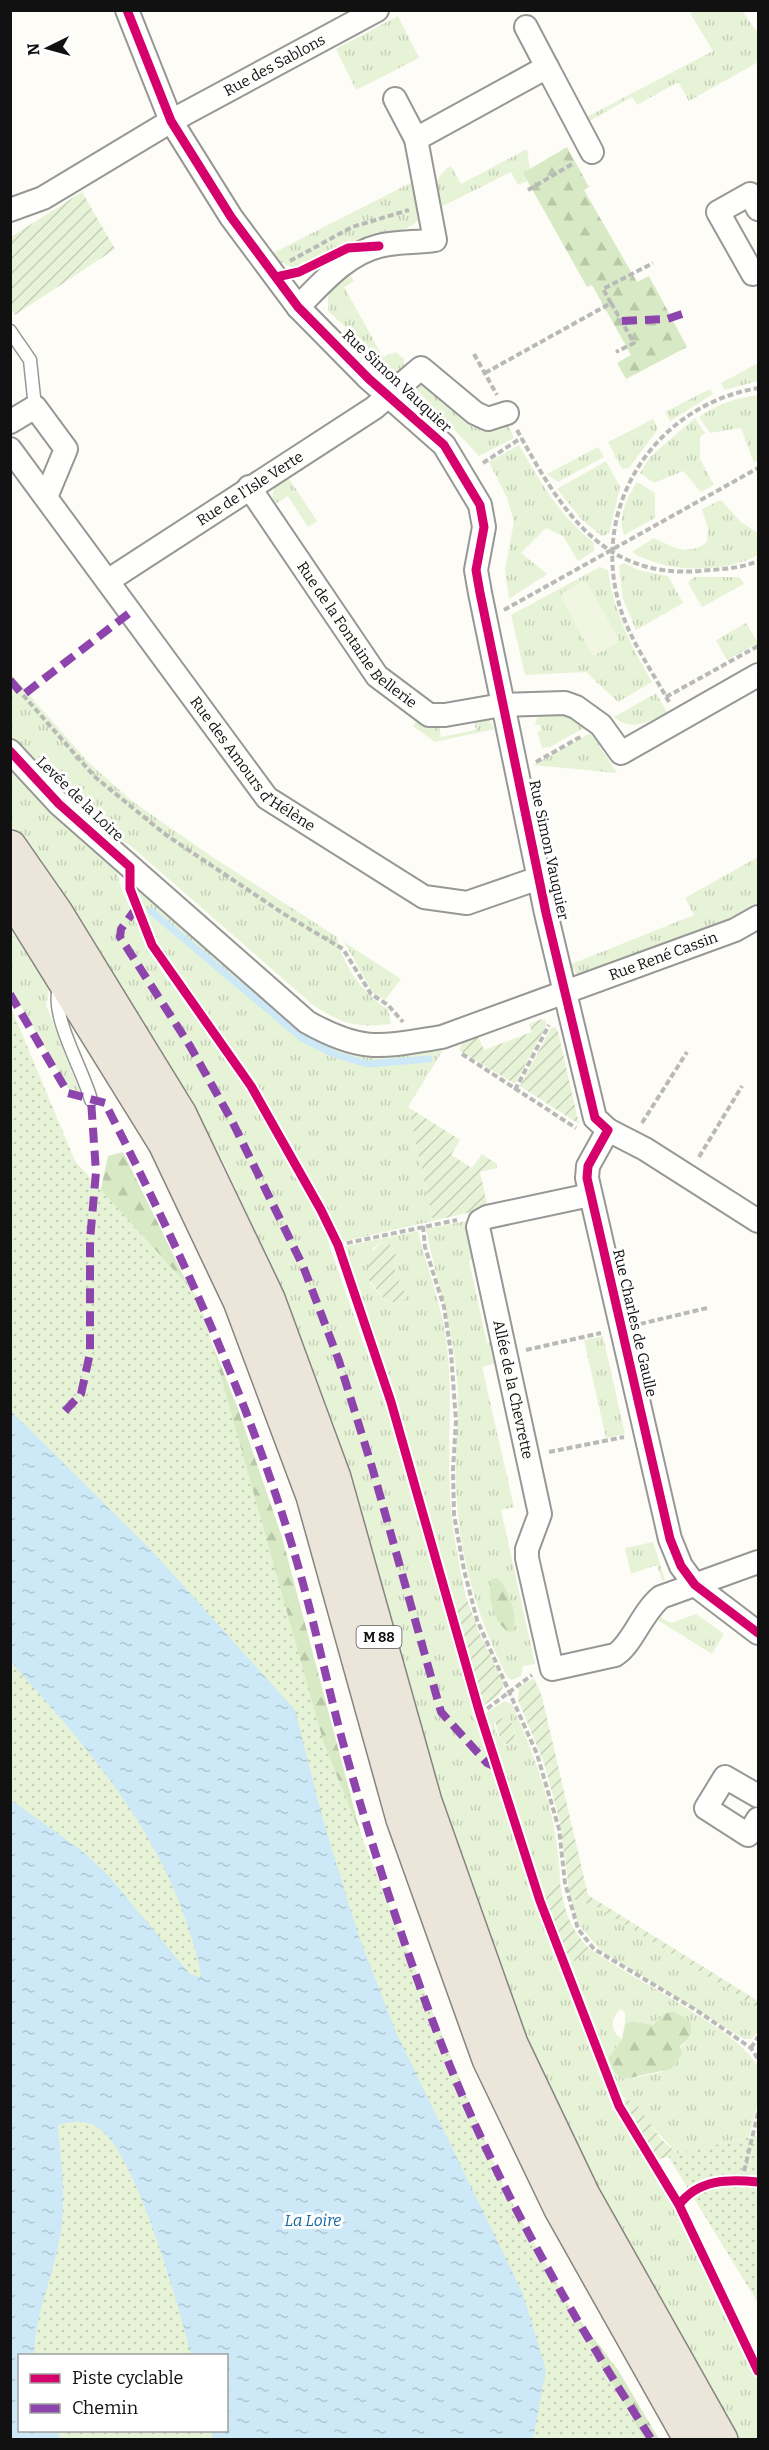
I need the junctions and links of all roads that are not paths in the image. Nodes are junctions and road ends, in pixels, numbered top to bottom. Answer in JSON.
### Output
{"nodes":[{"id":1,"x":127,"y":10,"type":"edge"},
{"id":2,"x":377,"y":10,"type":"edge"},
{"id":3,"x":526,"y":27,"type":"dead end"},
{"id":4,"x":548,"y":67,"type":"junction"},
{"id":5,"x":395,"y":99,"type":"dead end"},
{"id":6,"x":171,"y":121,"type":"junction"},
{"id":7,"x":416,"y":139,"type":"junction"},
{"id":8,"x":584,"y":157,"type":"road end"},
{"id":9,"x":759,"y":208,"type":"edge"},
{"id":10,"x":10,"y":210,"type":"edge"},
{"id":11,"x":759,"y":271,"type":"edge"},
{"id":12,"x":298,"y":307,"type":"junction"},
{"id":13,"x":10,"y":331,"type":"edge"},
{"id":14,"x":388,"y":394,"type":"junction"},
{"id":15,"x":35,"y":407,"type":"junction"},
{"id":16,"x":507,"y":413,"type":"road end"},
{"id":17,"x":10,"y":422,"type":"edge"},
{"id":18,"x":10,"y":449,"type":"edge"},
{"id":19,"x":249,"y":487,"type":"junction"},
{"id":20,"x":46,"y":496,"type":"junction"},
{"id":21,"x":109,"y":580,"type":"junction"},
{"id":22,"x":759,"y":675,"type":"edge"},
{"id":23,"x":502,"y":705,"type":"junction"},
{"id":24,"x":10,"y":752,"type":"edge"},
{"id":25,"x":10,"y":847,"type":"edge"},
{"id":26,"x":538,"y":878,"type":"junction"},
{"id":27,"x":10,"y":893,"type":"edge"},
{"id":28,"x":759,"y":917,"type":"edge"},
{"id":29,"x":64,"y":975,"type":"junction"},
{"id":30,"x":566,"y":993,"type":"junction"},
{"id":31,"x":91,"y":1100,"type":"dead end"},
{"id":32,"x":604,"y":1136,"type":"junction"},
{"id":33,"x":590,"y":1195,"type":"junction"},
{"id":34,"x":759,"y":1221,"type":"edge"},
{"id":35,"x":759,"y":1562,"type":"edge"},
{"id":36,"x":695,"y":1585,"type":"junction"},
{"id":37,"x":759,"y":1633,"type":"edge"},
{"id":38,"x":759,"y":1796,"type":"edge"},
{"id":39,"x":759,"y":1819,"type":"edge"},
{"id":40,"x":691,"y":2439,"type":"edge"},
{"id":41,"x":721,"y":2439,"type":"edge"}],
"edges":[{"from":1,"to":6,"type":"street","name":"Rue Simon Vauquier"},
{"from":2,"to":6,"type":"street","name":"Rue des Sablons"},
{"from":3,"to":4,"type":"street"},
{"from":4,"to":7,"type":"street"},
{"from":4,"to":8,"type":"street"},
{"from":5,"to":7,"type":"street"},
{"from":6,"to":10,"type":"street","name":"Rue des Sablons"},
{"from":6,"to":12,"type":"street","name":"Rue Simon Vauquier"},
{"from":7,"to":12,"type":"street"},
{"from":9,"to":11,"type":"street"},
{"from":12,"to":14,"type":"street","name":"Rue Simon Vauquier"},
{"from":13,"to":15,"type":"lane"},
{"from":14,"to":16,"type":"street","name":"Rue de l'Isle Verte"},
{"from":14,"to":19,"type":"street","name":"Rue de l'Isle Verte"},
{"from":14,"to":23,"type":"street","name":"Rue Simon Vauquier"},
{"from":15,"to":17,"type":"street"},
{"from":15,"to":20,"type":"street"},
{"from":18,"to":20,"type":"street","name":"Rue des Amours d'Hélène"},
{"from":19,"to":21,"type":"street","name":"Rue de l'Isle Verte"},
{"from":19,"to":23,"type":"street","name":"Rue de la Fontaine Bellerie"},
{"from":20,"to":21,"type":"street","name":"Rue des Amours d'Hélène"},
{"from":21,"to":26,"type":"street","name":"Rue des Amours d'Hélène"},
{"from":22,"to":23,"type":"street","name":"Rue de la Fontaine Bellerie"},
{"from":23,"to":26,"type":"street","name":"Rue Simon Vauquier"},
{"from":24,"to":30,"type":"street","name":"Levée de la Loire"},
{"from":25,"to":41,"type":"highway","number":"M 88"},
{"from":26,"to":30,"type":"street","name":"Rue Simon Vauquier"},
{"from":27,"to":29,"type":"highway","number":"M 88"},
{"from":28,"to":30,"type":"street","name":"Rue René Cassin"},
{"from":29,"to":31,"type":"lane"},
{"from":29,"to":40,"type":"highway","number":"M 88"},
{"from":30,"to":32,"type":"street"},
{"from":32,"to":33,"type":"street","name":"Rue Charles de Gaulle"},
{"from":32,"to":34,"type":"street"},
{"from":33,"to":36,"type":"street","name":"Rue Charles de Gaulle"},
{"from":33,"to":36,"type":"street","name":"Allée de la Chevrette"},
{"from":35,"to":36,"type":"street"},
{"from":36,"to":37,"type":"street","name":"Rue Charles de Gaulle"},
{"from":38,"to":39,"type":"street"}]}
